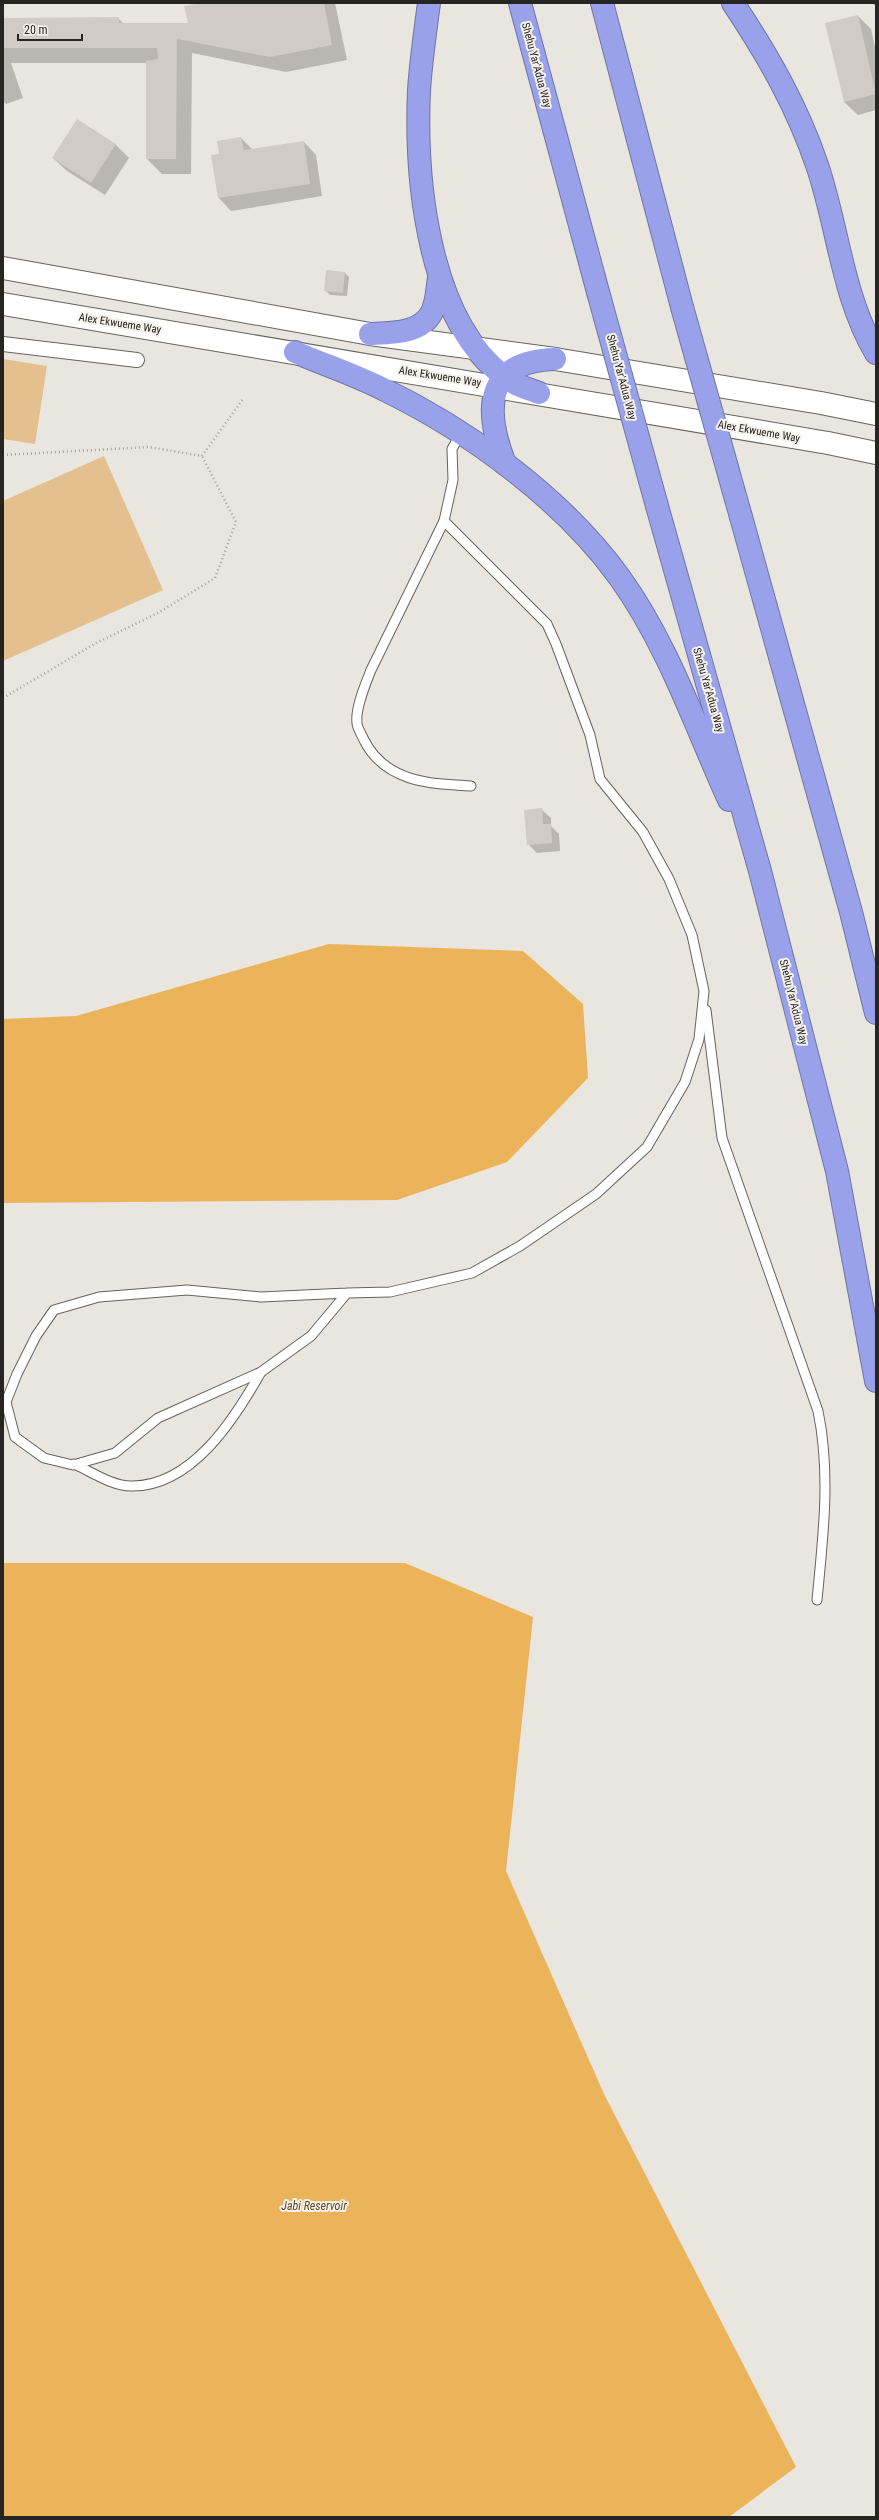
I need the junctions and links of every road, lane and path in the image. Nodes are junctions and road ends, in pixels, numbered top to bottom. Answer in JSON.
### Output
{"nodes":[{"id":1,"x":429,"y":3,"type":"edge"},
{"id":2,"x":520,"y":3,"type":"edge"},
{"id":3,"x":602,"y":3,"type":"edge"},
{"id":4,"x":733,"y":3,"type":"edge"},
{"id":5,"x":3,"y":268,"type":"edge"},
{"id":6,"x":439,"y":278,"type":"junction"},
{"id":7,"x":3,"y":304,"type":"edge"},
{"id":8,"x":370,"y":334,"type":"junction"},
{"id":9,"x":3,"y":344,"type":"edge"},
{"id":10,"x":475,"y":349,"type":"junction"},
{"id":11,"x":295,"y":352,"type":"junction"},
{"id":12,"x":876,"y":353,"type":"edge"},
{"id":13,"x":555,"y":359,"type":"junction"},
{"id":14,"x":137,"y":360,"type":"dead end"},
{"id":15,"x":501,"y":381,"type":"junction"},
{"id":16,"x":539,"y":393,"type":"joint"},
{"id":17,"x":243,"y":399,"type":"dead end"},
{"id":18,"x":876,"y":414,"type":"edge"},
{"id":19,"x":461,"y":433,"type":"junction"},
{"id":20,"x":876,"y":453,"type":"edge"},
{"id":21,"x":3,"y":455,"type":"edge"},
{"id":22,"x":202,"y":456,"type":"junction"},
{"id":23,"x":505,"y":464,"type":"junction"},
{"id":24,"x":444,"y":521,"type":"junction"},
{"id":25,"x":3,"y":698,"type":"edge"},
{"id":26,"x":471,"y":786,"type":"dead end"},
{"id":27,"x":760,"y":871,"type":"junction"},
{"id":28,"x":704,"y":991,"type":"junction"},
{"id":29,"x":876,"y":1014,"type":"edge"},
{"id":30,"x":347,"y":1293,"type":"junction"},
{"id":31,"x":262,"y":1372,"type":"junction"},
{"id":32,"x":876,"y":1381,"type":"edge"},
{"id":33,"x":74,"y":1464,"type":"junction"},
{"id":34,"x":817,"y":1600,"type":"dead end"}],
"edges":[{"from":1,"to":6,"type":"highway"},
{"from":2,"to":27,"type":"highway","name":"Shehu Yar'Adua Way","bridge":true},
{"from":3,"to":29,"type":"highway","bridge":true},
{"from":4,"to":12,"type":"highway"},
{"from":5,"to":8,"type":"street"},
{"from":6,"to":8,"type":"highway"},
{"from":6,"to":10,"type":"highway"},
{"from":7,"to":11,"type":"street","name":"Alex Ekwueme Way"},
{"from":8,"to":10,"type":"street"},
{"from":9,"to":14,"type":"street"},
{"from":10,"to":13,"type":"street"},
{"from":10,"to":15,"type":"highway"},
{"from":11,"to":15,"type":"street","name":"Alex Ekwueme Way"},
{"from":11,"to":19,"type":"highway"},
{"from":13,"to":15,"type":"highway"},
{"from":13,"to":18,"type":"street"},
{"from":15,"to":16,"type":"highway"},
{"from":15,"to":23,"type":"highway"},
{"from":16,"to":20,"type":"street","name":"Alex Ekwueme Way"},
{"from":17,"to":22,"type":"path"},
{"from":19,"to":23,"type":"highway"},
{"from":19,"to":24,"type":"lane"},
{"from":21,"to":22,"type":"path"},
{"from":22,"to":25,"type":"path"},
{"from":23,"to":27,"type":"highway"},
{"from":24,"to":26,"type":"lane"},
{"from":24,"to":28,"type":"lane"},
{"from":27,"to":32,"type":"highway","name":"Shehu Yar'Adua Way"},
{"from":28,"to":30,"type":"lane"},
{"from":28,"to":34,"type":"lane"},
{"from":30,"to":31,"type":"lane"},
{"from":30,"to":33,"type":"lane"},
{"from":31,"to":33,"type":"lane"},
{"from":31,"to":33,"type":"lane"}]}
